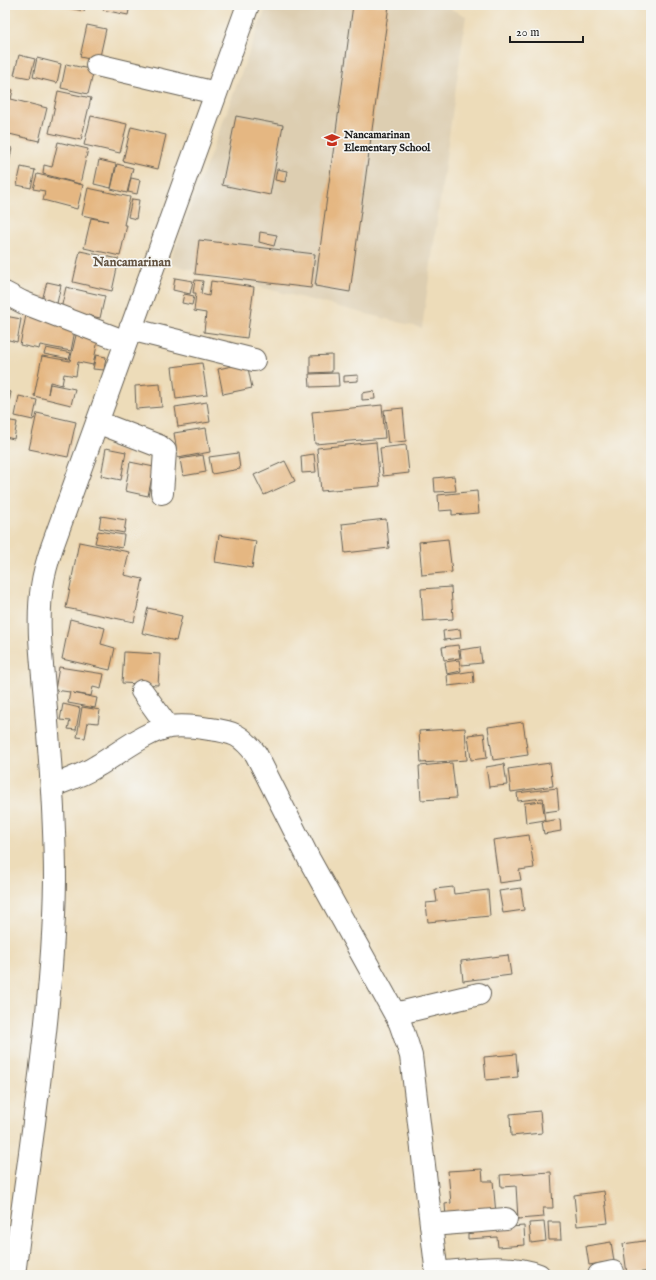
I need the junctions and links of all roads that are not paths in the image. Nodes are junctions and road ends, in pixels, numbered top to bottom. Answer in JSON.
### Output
{"nodes":[{"id":1,"x":248,"y":5,"type":"edge"},
{"id":2,"x":97,"y":64,"type":"dead end"},
{"id":3,"x":216,"y":94,"type":"junction"},
{"id":4,"x":5,"y":293,"type":"edge"},
{"id":5,"x":128,"y":336,"type":"junction"},
{"id":6,"x":254,"y":360,"type":"dead end"},
{"id":7,"x":97,"y":422,"type":"junction"},
{"id":8,"x":162,"y":493,"type":"dead end"},
{"id":9,"x":142,"y":691,"type":"dead end"},
{"id":10,"x":168,"y":727,"type":"junction"},
{"id":11,"x":52,"y":786,"type":"junction"},
{"id":12,"x":479,"y":994,"type":"dead end"},
{"id":13,"x":395,"y":1014,"type":"junction"},
{"id":14,"x":506,"y":1219,"type":"dead end"},
{"id":15,"x":432,"y":1225,"type":"junction"},
{"id":16,"x":437,"y":1274,"type":"edge"},
{"id":17,"x":14,"y":1275,"type":"edge"},
{"id":18,"x":539,"y":1275,"type":"edge"}],
"edges":[{"from":1,"to":3,"type":"street"},
{"from":2,"to":3,"type":"street"},
{"from":3,"to":5,"type":"street"},
{"from":4,"to":5,"type":"street"},
{"from":5,"to":6,"type":"street"},
{"from":5,"to":7,"type":"street"},
{"from":7,"to":8,"type":"street"},
{"from":7,"to":11,"type":"street"},
{"from":9,"to":10,"type":"street"},
{"from":10,"to":11,"type":"street"},
{"from":10,"to":13,"type":"street"},
{"from":11,"to":17,"type":"street"},
{"from":12,"to":13,"type":"street"},
{"from":13,"to":15,"type":"street"},
{"from":14,"to":15,"type":"street"},
{"from":15,"to":16,"type":"street"},
{"from":16,"to":18,"type":"street"}]}
